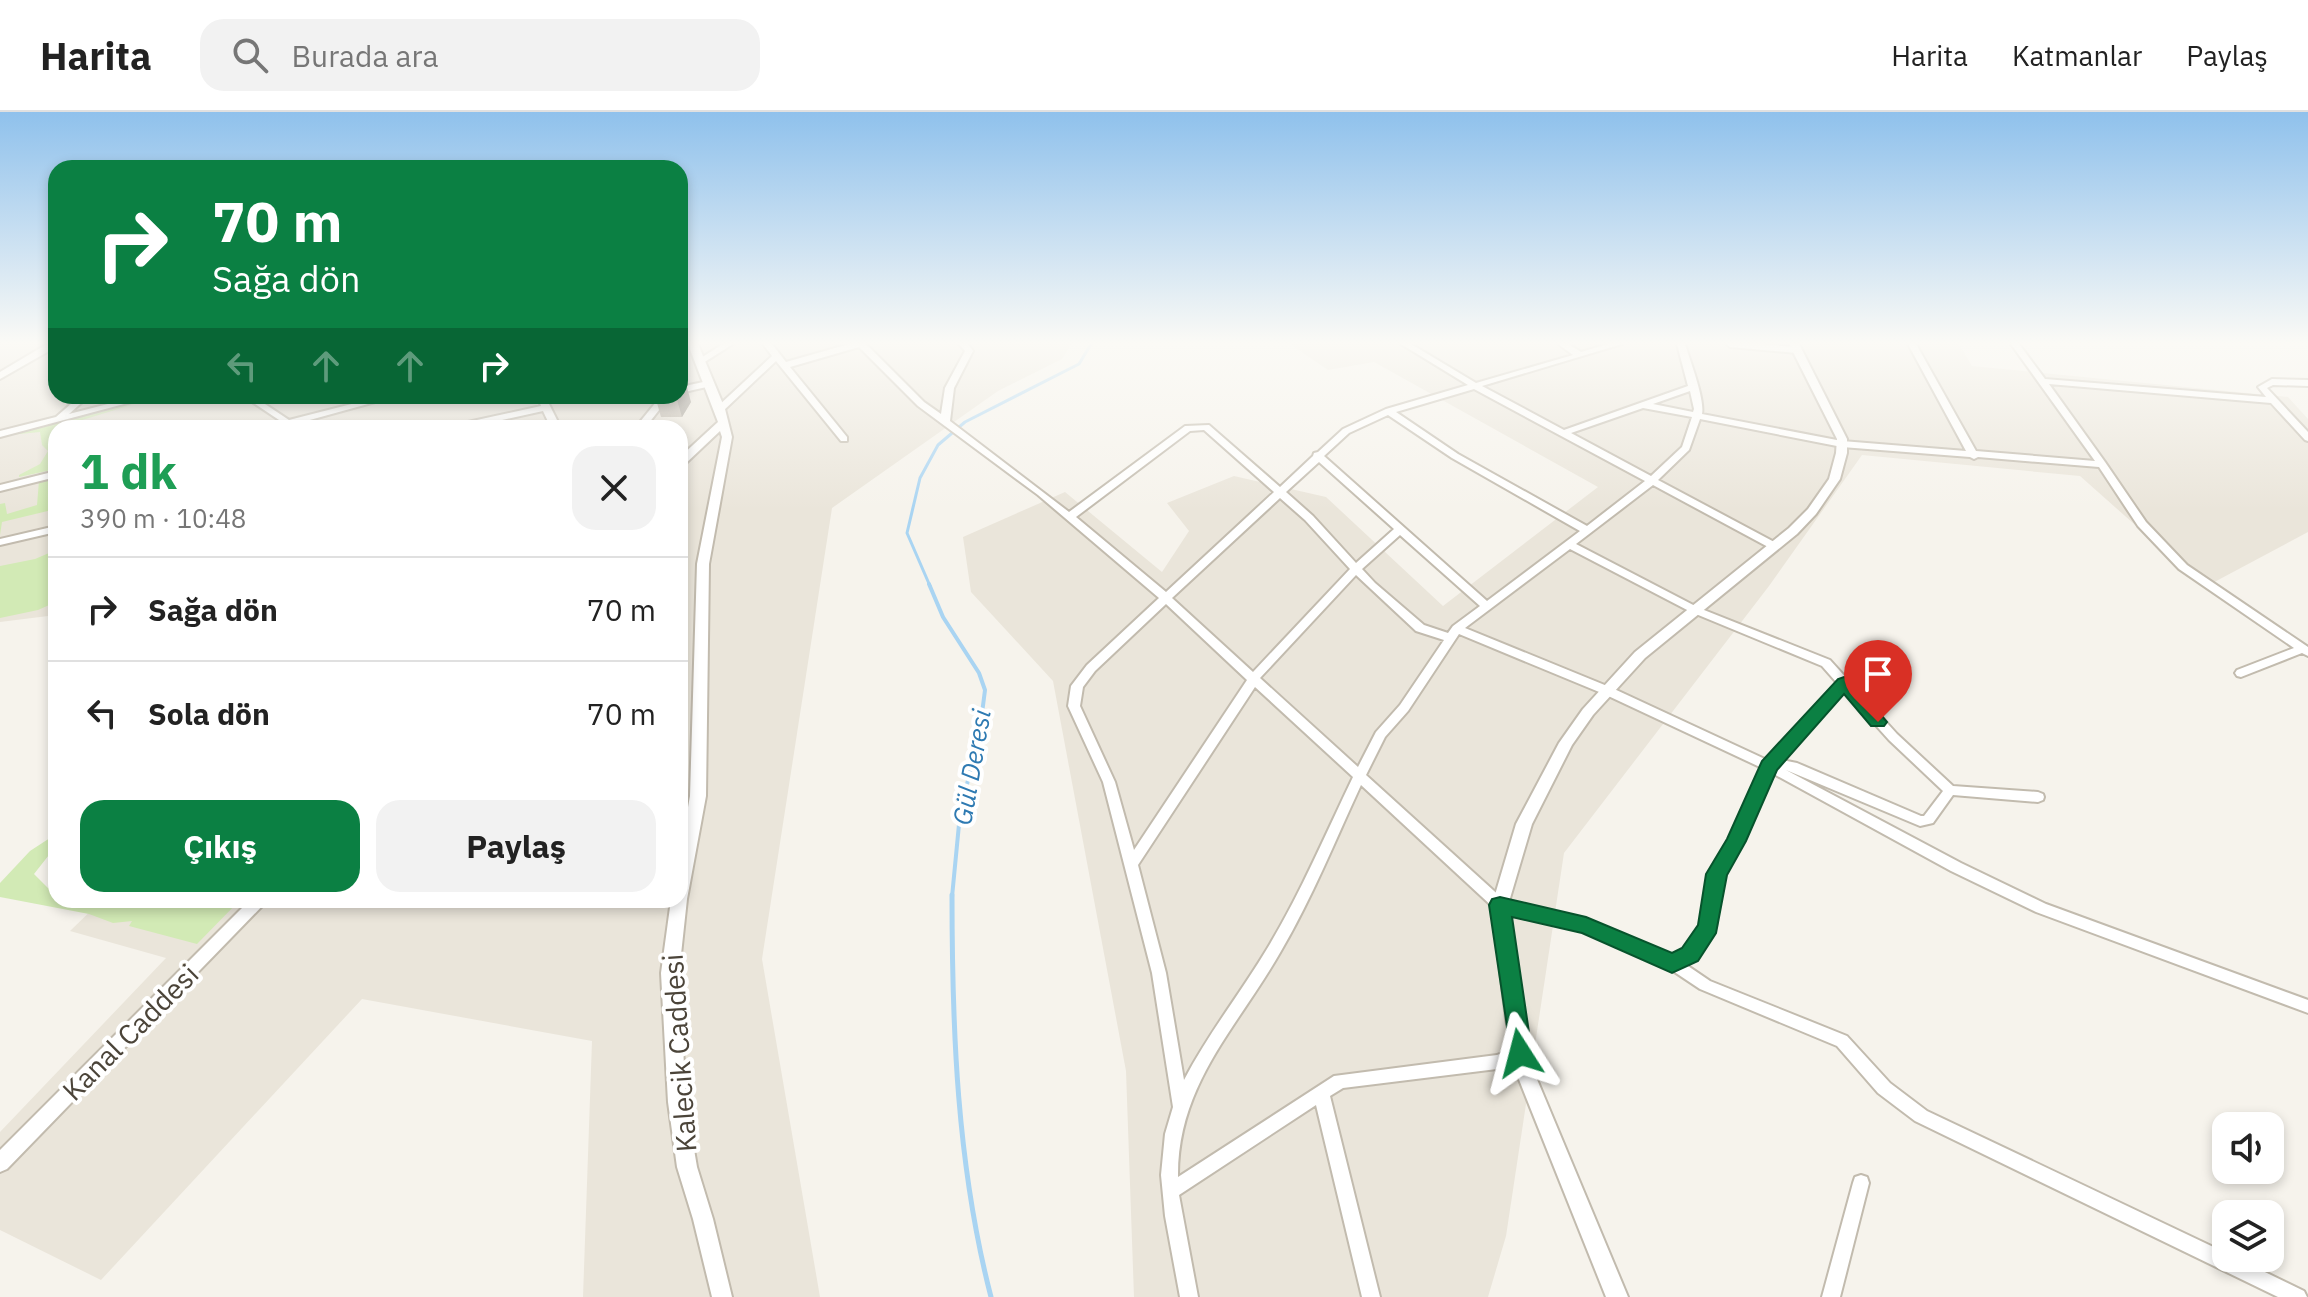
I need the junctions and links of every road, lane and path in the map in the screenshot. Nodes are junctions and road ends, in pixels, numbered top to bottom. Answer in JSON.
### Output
{"nodes":[{"id":1,"x":715,"y":399,"type":"edge"},
{"id":2,"x":730,"y":399,"type":"edge"},
{"id":3,"x":811,"y":399,"type":"edge"},
{"id":4,"x":916,"y":399,"type":"edge"},
{"id":5,"x":946,"y":399,"type":"edge"},
{"id":6,"x":1429,"y":399,"type":"edge"},
{"id":7,"x":1500,"y":399,"type":"edge"},
{"id":8,"x":1659,"y":399,"type":"edge"},
{"id":9,"x":1696,"y":399,"type":"edge"},
{"id":10,"x":1822,"y":399,"type":"edge"},
{"id":11,"x":1943,"y":399,"type":"edge"},
{"id":12,"x":2055,"y":399,"type":"edge"},
{"id":13,"x":2264,"y":399,"type":"edge"},
{"id":14,"x":2273,"y":400,"type":"joint"},
{"id":15,"x":76,"y":404,"type":"edge"},
{"id":16,"x":118,"y":404,"type":"edge"},
{"id":17,"x":258,"y":404,"type":"edge"},
{"id":18,"x":355,"y":404,"type":"edge"},
{"id":19,"x":545,"y":404,"type":"edge"},
{"id":20,"x":660,"y":404,"type":"edge"},
{"id":21,"x":1643,"y":405,"type":"junction"},
{"id":22,"x":547,"y":407,"type":"junction"},
{"id":23,"x":720,"y":409,"type":"junction"},
{"id":24,"x":1389,"y":411,"type":"junction"},
{"id":25,"x":1698,"y":416,"type":"junction"},
{"id":26,"x":58,"y":419,"type":"junction"},
{"id":27,"x":54,"y":420,"type":"edge"},
{"id":28,"x":281,"y":420,"type":"edge"},
{"id":29,"x":303,"y":420,"type":"edge"},
{"id":30,"x":489,"y":420,"type":"edge"},
{"id":31,"x":553,"y":420,"type":"edge"},
{"id":32,"x":646,"y":420,"type":"edge"},
{"id":33,"x":48,"y":422,"type":"edge"},
{"id":34,"x":945,"y":422,"type":"junction"},
{"id":35,"x":723,"y":423,"type":"junction"},
{"id":36,"x":1563,"y":433,"type":"junction"},
{"id":37,"x":0,"y":434,"type":"edge"},
{"id":38,"x":2308,"y":438,"type":"edge"},
{"id":39,"x":844,"y":439,"type":"dead end"},
{"id":40,"x":1842,"y":444,"type":"junction"},
{"id":41,"x":1317,"y":455,"type":"junction"},
{"id":42,"x":688,"y":456,"type":"edge"},
{"id":43,"x":1974,"y":456,"type":"junction"},
{"id":44,"x":2102,"y":464,"type":"junction"},
{"id":45,"x":48,"y":476,"type":"edge"},
{"id":46,"x":1652,"y":481,"type":"junction"},
{"id":47,"x":0,"y":488,"type":"edge"},
{"id":48,"x":1277,"y":492,"type":"junction"},
{"id":49,"x":1070,"y":516,"type":"junction"},
{"id":50,"x":1400,"y":529,"type":"junction"},
{"id":51,"x":48,"y":531,"type":"edge"},
{"id":52,"x":1588,"y":531,"type":"junction"},
{"id":53,"x":0,"y":542,"type":"edge"},
{"id":54,"x":1570,"y":545,"type":"junction"},
{"id":55,"x":1774,"y":546,"type":"junction"},
{"id":56,"x":1356,"y":569,"type":"junction"},
{"id":57,"x":1168,"y":599,"type":"junction"},
{"id":58,"x":1486,"y":606,"type":"junction"},
{"id":59,"x":1695,"y":610,"type":"junction"},
{"id":60,"x":1454,"y":633,"type":"junction"},
{"id":61,"x":2306,"y":650,"type":"edge"},
{"id":62,"x":2241,"y":673,"type":"dead end"},
{"id":63,"x":1255,"y":677,"type":"junction"},
{"id":64,"x":1844,"y":683,"type":"junction"},
{"id":65,"x":1608,"y":691,"type":"junction"},
{"id":66,"x":1770,"y":764,"type":"junction"},
{"id":67,"x":1361,"y":777,"type":"junction"},
{"id":68,"x":1950,"y":790,"type":"junction"},
{"id":69,"x":2038,"y":797,"type":"dead end"},
{"id":70,"x":688,"y":826,"type":"edge"},
{"id":71,"x":1131,"y":865,"type":"junction"},
{"id":72,"x":1500,"y":905,"type":"junction"},
{"id":73,"x":252,"y":908,"type":"edge"},
{"id":74,"x":679,"y":908,"type":"edge"},
{"id":75,"x":1672,"y":963,"type":"junction"},
{"id":76,"x":2308,"y":1007,"type":"edge"},
{"id":77,"x":1520,"y":1053,"type":"junction"},
{"id":78,"x":1321,"y":1092,"type":"junction"},
{"id":79,"x":1180,"y":1105,"type":"junction"},
{"id":80,"x":0,"y":1163,"type":"edge"},
{"id":81,"x":1861,"y":1183,"type":"dead end"},
{"id":82,"x":1171,"y":1191,"type":"junction"},
{"id":83,"x":1617,"y":1296,"type":"edge"},
{"id":84,"x":722,"y":1297,"type":"edge"},
{"id":85,"x":1189,"y":1297,"type":"edge"},
{"id":86,"x":1371,"y":1297,"type":"edge"},
{"id":87,"x":1831,"y":1297,"type":"edge"},
{"id":88,"x":2298,"y":1297,"type":"edge"}],
"edges":[{"from":1,"to":23,"type":"street","name":"Kalecik Caddesi"},
{"from":2,"to":23,"type":"street"},
{"from":3,"to":39,"type":"street"},
{"from":4,"to":34,"type":"street"},
{"from":5,"to":34,"type":"street"},
{"from":6,"to":24,"type":"street"},
{"from":7,"to":36,"type":"street"},
{"from":8,"to":21,"type":"street"},
{"from":9,"to":25,"type":"street"},
{"from":10,"to":40,"type":"street"},
{"from":11,"to":43,"type":"street"},
{"from":12,"to":44,"type":"street"},
{"from":13,"to":14,"type":"street"},
{"from":14,"to":38,"type":"street"},
{"from":15,"to":26,"type":"street"},
{"from":16,"to":26,"type":"street"},
{"from":17,"to":28,"type":"street"},
{"from":18,"to":29,"type":"street"},
{"from":19,"to":22,"type":"street"},
{"from":20,"to":32,"type":"street"},
{"from":21,"to":25,"type":"street"},
{"from":21,"to":36,"type":"street"},
{"from":22,"to":30,"type":"street"},
{"from":22,"to":31,"type":"street"},
{"from":23,"to":35,"type":"street","name":"Kalecik Caddesi"},
{"from":24,"to":41,"type":"street"},
{"from":24,"to":52,"type":"street"},
{"from":25,"to":40,"type":"street"},
{"from":25,"to":46,"type":"street"},
{"from":26,"to":27,"type":"street"},
{"from":33,"to":37,"type":"street"},
{"from":34,"to":49,"type":"street"},
{"from":35,"to":42,"type":"street"},
{"from":35,"to":70,"type":"street","name":"Kalecik Caddesi"},
{"from":36,"to":46,"type":"street"},
{"from":40,"to":43,"type":"street"},
{"from":40,"to":55,"type":"street"},
{"from":41,"to":48,"type":"street"},
{"from":41,"to":50,"type":"street"},
{"from":43,"to":44,"type":"street"},
{"from":44,"to":61,"type":"street"},
{"from":45,"to":47,"type":"street"},
{"from":46,"to":52,"type":"street"},
{"from":46,"to":55,"type":"street"},
{"from":48,"to":49,"type":"street"},
{"from":48,"to":56,"type":"street"},
{"from":48,"to":57,"type":"street"},
{"from":49,"to":57,"type":"street"},
{"from":50,"to":56,"type":"street"},
{"from":50,"to":58,"type":"street"},
{"from":51,"to":53,"type":"street"},
{"from":52,"to":54,"type":"street"},
{"from":54,"to":58,"type":"street"},
{"from":54,"to":59,"type":"street"},
{"from":55,"to":59,"type":"street"},
{"from":56,"to":60,"type":"street"},
{"from":56,"to":63,"type":"street"},
{"from":57,"to":63,"type":"street"},
{"from":57,"to":71,"type":"street"},
{"from":58,"to":60,"type":"street"},
{"from":59,"to":64,"type":"street"},
{"from":59,"to":65,"type":"street"},
{"from":60,"to":65,"type":"street"},
{"from":60,"to":67,"type":"street"},
{"from":61,"to":62,"type":"street"},
{"from":63,"to":67,"type":"street"},
{"from":63,"to":71,"type":"street"},
{"from":64,"to":66,"type":"street"},
{"from":64,"to":68,"type":"street"},
{"from":65,"to":66,"type":"street"},
{"from":65,"to":72,"type":"street"},
{"from":66,"to":68,"type":"street"},
{"from":66,"to":75,"type":"street"},
{"from":66,"to":76,"type":"street"},
{"from":67,"to":72,"type":"street"},
{"from":67,"to":79,"type":"street"},
{"from":68,"to":69,"type":"street"},
{"from":71,"to":79,"type":"street"},
{"from":72,"to":75,"type":"street"},
{"from":72,"to":77,"type":"street"},
{"from":73,"to":80,"type":"street","name":"Kanal Caddesi"},
{"from":74,"to":84,"type":"street","name":"Kalecik Caddesi"},
{"from":75,"to":88,"type":"street"},
{"from":77,"to":78,"type":"street"},
{"from":77,"to":83,"type":"street"},
{"from":78,"to":82,"type":"street"},
{"from":78,"to":86,"type":"street"},
{"from":79,"to":82,"type":"street"},
{"from":81,"to":87,"type":"street"},
{"from":82,"to":85,"type":"street"}]}
